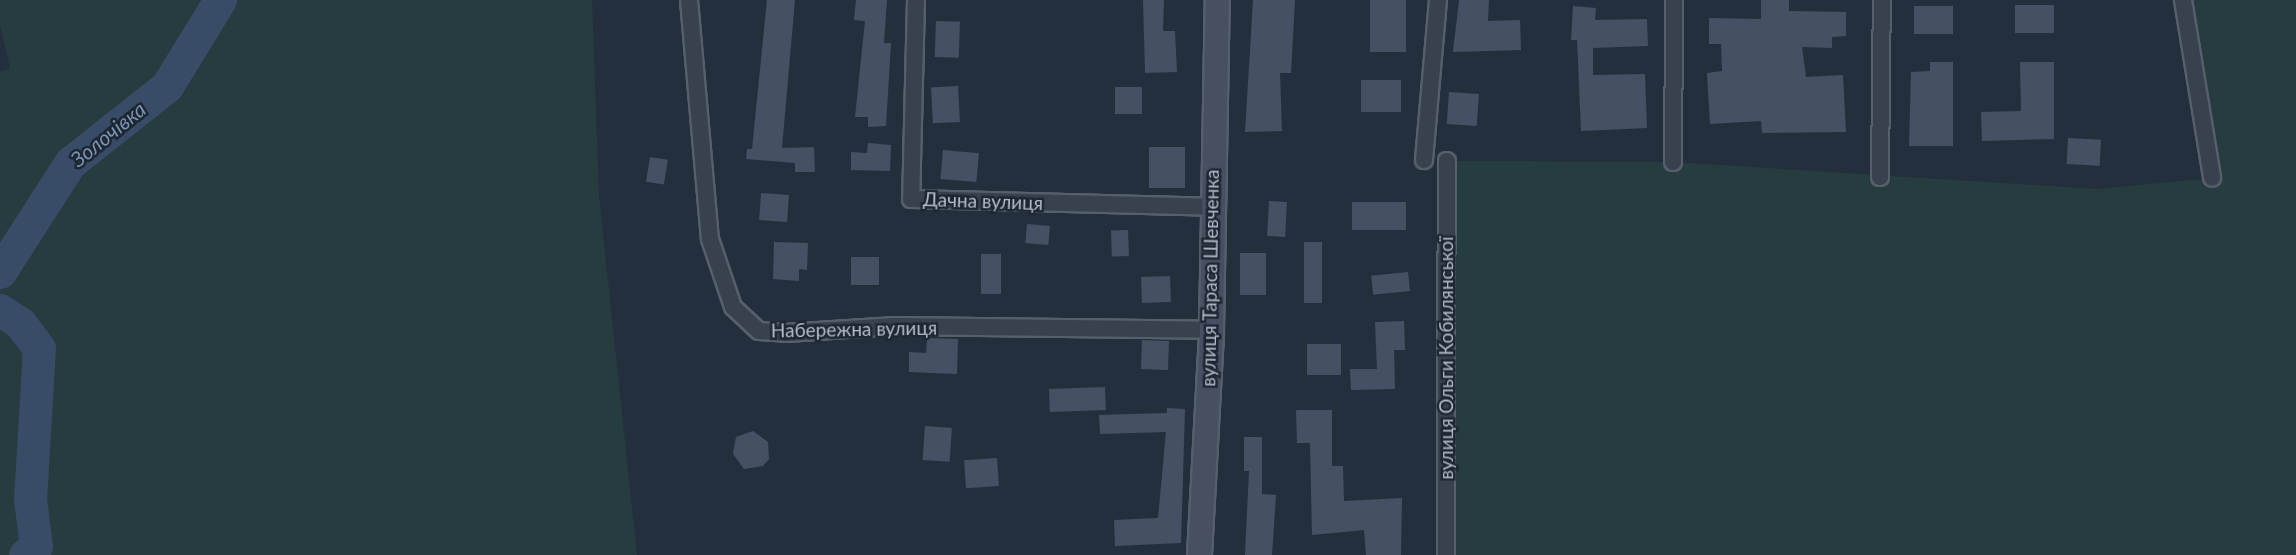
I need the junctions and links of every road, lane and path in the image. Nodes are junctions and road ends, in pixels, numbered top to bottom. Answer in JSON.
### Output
{"nodes":[{"id":1,"x":689,"y":0,"type":"edge"},
{"id":2,"x":916,"y":0,"type":"edge"},
{"id":3,"x":1217,"y":0,"type":"edge"},
{"id":4,"x":1438,"y":0,"type":"edge"},
{"id":5,"x":1674,"y":0,"type":"edge"},
{"id":6,"x":1882,"y":0,"type":"edge"},
{"id":7,"x":2183,"y":0,"type":"edge"},
{"id":8,"x":1424,"y":160,"type":"dead end"},
{"id":9,"x":1447,"y":161,"type":"dead end"},
{"id":10,"x":1673,"y":162,"type":"dead end"},
{"id":11,"x":1880,"y":177,"type":"dead end"},
{"id":12,"x":2212,"y":178,"type":"dead end"},
{"id":13,"x":1212,"y":207,"type":"junction"},
{"id":14,"x":1211,"y":330,"type":"junction"},
{"id":15,"x":1199,"y":555,"type":"edge"},
{"id":16,"x":1446,"y":555,"type":"edge"}],
"edges":[{"from":1,"to":14,"type":"street","name":"Набережна вулиця"},
{"from":2,"to":13,"type":"street","name":"Дачна вулиця"},
{"from":3,"to":13,"type":"main road","name":"вулиця Тараса Шевченка"},
{"from":4,"to":8,"type":"street"},
{"from":5,"to":10,"type":"street"},
{"from":6,"to":11,"type":"street"},
{"from":7,"to":12,"type":"street"},
{"from":9,"to":16,"type":"street","name":"вулиця Ольги Кобилянської"},
{"from":13,"to":14,"type":"main road","name":"вулиця Тараса Шевченка"},
{"from":14,"to":15,"type":"main road","name":"вулиця Тараса Шевченка"}]}
